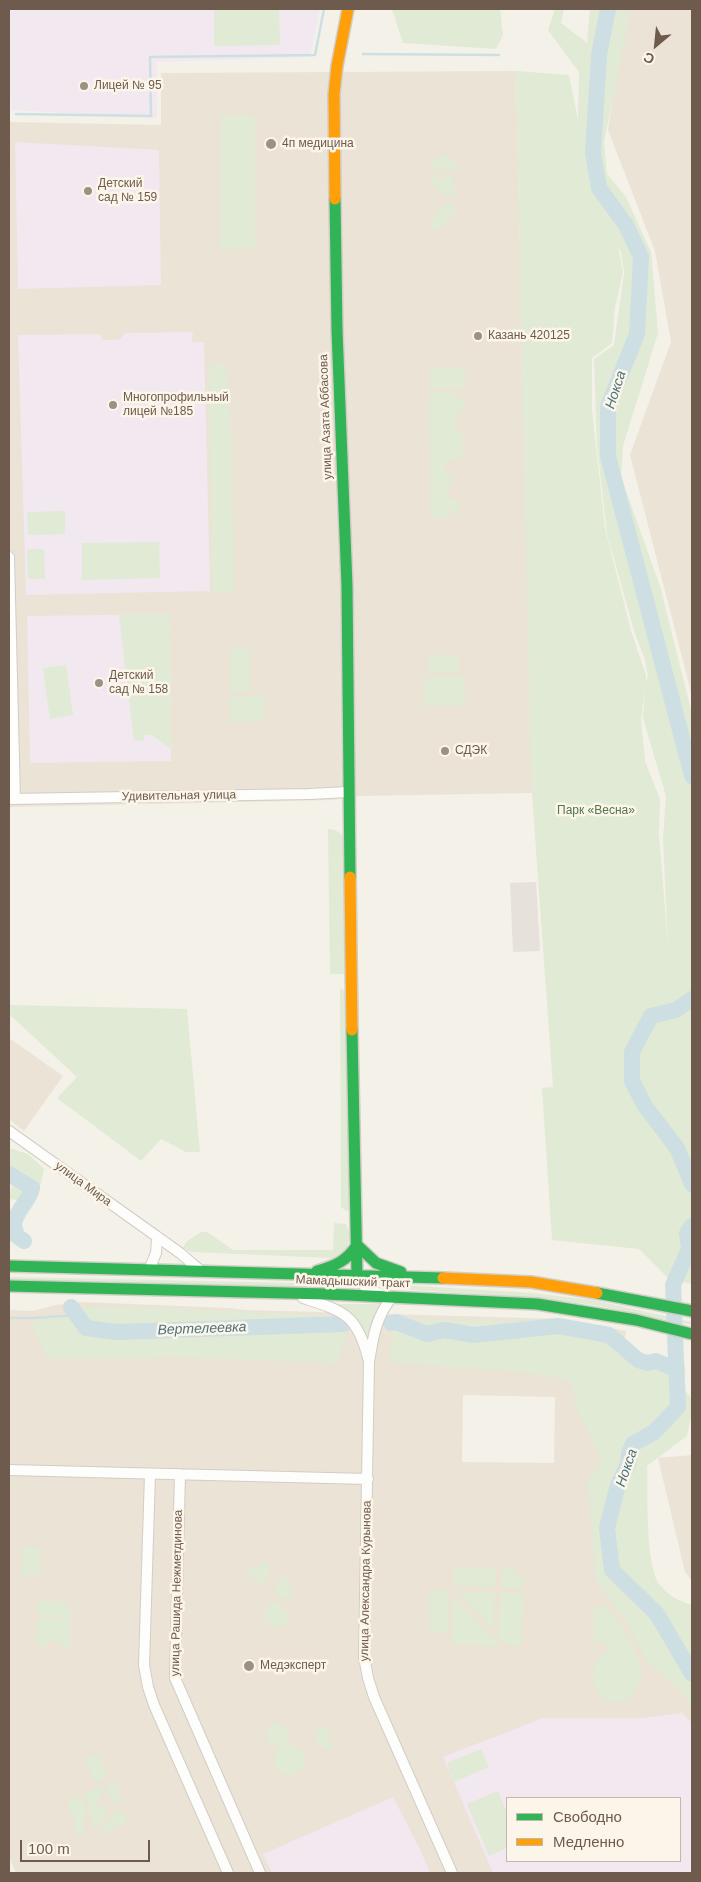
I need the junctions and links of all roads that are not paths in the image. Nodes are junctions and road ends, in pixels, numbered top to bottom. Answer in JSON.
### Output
{"nodes":[{"id":1,"x":348,"y":9,"type":"edge"},
{"id":2,"x":9,"y":557,"type":"edge"},
{"id":3,"x":349,"y":792,"type":"junction"},
{"id":4,"x":12,"y":799,"type":"edge"},
{"id":5,"x":9,"y":1131,"type":"edge"},
{"id":6,"x":157,"y":1238,"type":"junction"},
{"id":7,"x":357,"y":1246,"type":"junction"},
{"id":8,"x":9,"y":1257,"type":"edge"},
{"id":9,"x":9,"y":1266,"type":"edge"},
{"id":10,"x":36,"y":1267,"type":"junction"},
{"id":11,"x":149,"y":1270,"type":"junction"},
{"id":12,"x":201,"y":1271,"type":"junction"},
{"id":13,"x":309,"y":1274,"type":"junction"},
{"id":14,"x":357,"y":1274,"type":"junction"},
{"id":15,"x":420,"y":1276,"type":"junction"},
{"id":16,"x":9,"y":1286,"type":"edge"},
{"id":17,"x":288,"y":1293,"type":"junction"},
{"id":18,"x":392,"y":1297,"type":"junction"},
{"id":19,"x":692,"y":1311,"type":"edge"},
{"id":20,"x":692,"y":1334,"type":"edge"},
{"id":21,"x":369,"y":1362,"type":"junction"},
{"id":22,"x":9,"y":1470,"type":"edge"},
{"id":23,"x":150,"y":1474,"type":"junction"},
{"id":24,"x":180,"y":1474,"type":"junction"},
{"id":25,"x":368,"y":1479,"type":"junction"},
{"id":26,"x":228,"y":1873,"type":"edge"},
{"id":27,"x":260,"y":1873,"type":"edge"},
{"id":28,"x":452,"y":1873,"type":"edge"}],
"edges":[{"from":1,"to":3,"type":"street","name":"улица Азата Аббасова"},
{"from":2,"to":4,"type":"street"},
{"from":3,"to":4,"type":"street","name":"Удивительная улица"},
{"from":3,"to":7,"type":"street","name":"улица Азата Аббасова"},
{"from":5,"to":6,"type":"street","name":"улица Мира"},
{"from":6,"to":11,"type":"street"},
{"from":6,"to":12,"type":"street","name":"улица Мира"},
{"from":7,"to":13,"type":"street"},
{"from":7,"to":14,"type":"street","name":"улица Азата Аббасова"},
{"from":7,"to":15,"type":"street"},
{"from":8,"to":10,"type":"street"},
{"from":9,"to":10,"type":"street","name":"Мамадышский тракт"},
{"from":10,"to":11,"type":"street","name":"Мамадышский тракт"},
{"from":11,"to":12,"type":"street","name":"Мамадышский тракт"},
{"from":12,"to":13,"type":"street","name":"Мамадышский тракт"},
{"from":13,"to":14,"type":"street","name":"Мамадышский тракт"},
{"from":14,"to":15,"type":"street","name":"Мамадышский тракт"},
{"from":14,"to":18,"type":"street"},
{"from":15,"to":19,"type":"street","name":"Мамадышский тракт"},
{"from":16,"to":17,"type":"street","name":"Мамадышский тракт"},
{"from":17,"to":18,"type":"street","name":"Мамадышский тракт"},
{"from":17,"to":21,"type":"street","name":"улица Александра Курынова"},
{"from":18,"to":20,"type":"street","name":"Мамадышский тракт"},
{"from":18,"to":21,"type":"street","name":"улица Александра Курынова"},
{"from":21,"to":25,"type":"street","name":"улица Александра Курынова"},
{"from":22,"to":23,"type":"street"},
{"from":23,"to":24,"type":"street"},
{"from":23,"to":26,"type":"street"},
{"from":24,"to":25,"type":"street"},
{"from":24,"to":27,"type":"street","name":"улица Рашида Нежметдинова"},
{"from":25,"to":28,"type":"street","name":"улица Александра Курынова"}]}
